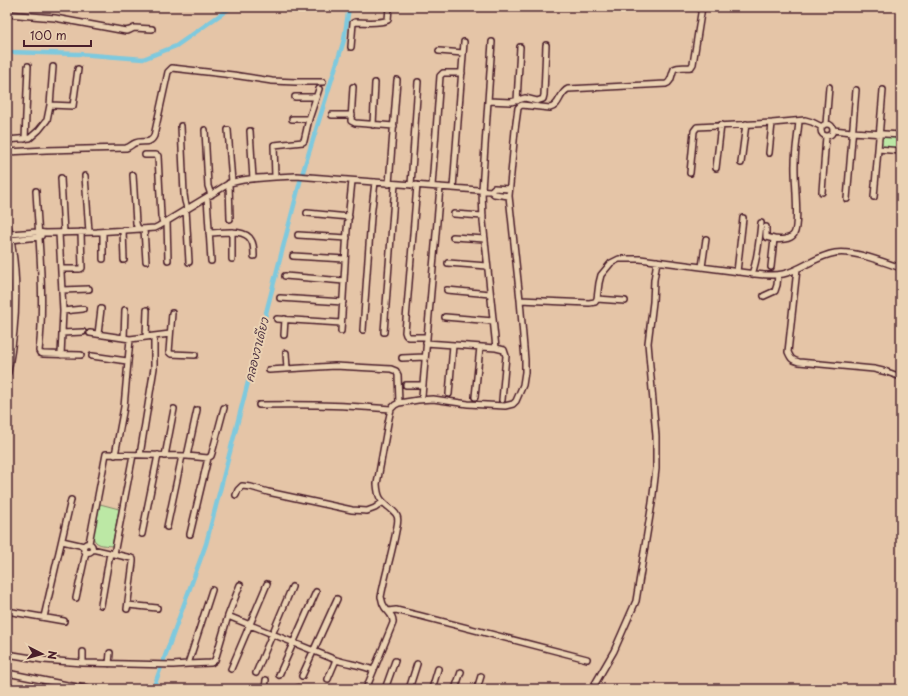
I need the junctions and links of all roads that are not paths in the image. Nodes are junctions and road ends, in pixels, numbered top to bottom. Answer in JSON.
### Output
{"nodes":[{"id":1,"x":702,"y":7,"type":"edge"},
{"id":2,"x":389,"y":9,"type":"edge"},
{"id":3,"x":7,"y":14,"type":"edge"},
{"id":4,"x":152,"y":29,"type":"dead end"},
{"id":5,"x":464,"y":42,"type":"dead end"},
{"id":6,"x":492,"y":42,"type":"dead end"},
{"id":7,"x":546,"y":45,"type":"dead end"},
{"id":8,"x":351,"y":47,"type":"dead end"},
{"id":9,"x":520,"y":47,"type":"dead end"},
{"id":10,"x":439,"y":51,"type":"dead end"},
{"id":11,"x":463,"y":53,"type":"junction"},
{"id":12,"x":28,"y":66,"type":"dead end"},
{"id":13,"x":53,"y":67,"type":"dead end"},
{"id":14,"x":78,"y":69,"type":"dead end"},
{"id":15,"x":462,"y":73,"type":"junction"},
{"id":16,"x":397,"y":80,"type":"dead end"},
{"id":17,"x":323,"y":82,"type":"dead end"},
{"id":18,"x":418,"y":82,"type":"dead end"},
{"id":19,"x":375,"y":83,"type":"dead end"},
{"id":20,"x":353,"y":87,"type":"dead end"},
{"id":21,"x":829,"y":87,"type":"dead end"},
{"id":22,"x":319,"y":89,"type":"dead end"},
{"id":23,"x":856,"y":90,"type":"dead end"},
{"id":24,"x":883,"y":90,"type":"dead end"},
{"id":25,"x":295,"y":97,"type":"dead end"},
{"id":26,"x":316,"y":97,"type":"junction"},
{"id":27,"x":488,"y":101,"type":"junction"},
{"id":28,"x":517,"y":101,"type":"junction"},
{"id":29,"x":50,"y":105,"type":"junction"},
{"id":30,"x":332,"y":115,"type":"dead end"},
{"id":31,"x":352,"y":116,"type":"junction"},
{"id":32,"x":292,"y":119,"type":"dead end"},
{"id":33,"x":309,"y":119,"type":"junction"},
{"id":34,"x":799,"y":121,"type":"junction"},
{"id":35,"x":772,"y":123,"type":"junction"},
{"id":36,"x":746,"y":124,"type":"junction"},
{"id":37,"x":372,"y":125,"type":"junction"},
{"id":38,"x":721,"y":125,"type":"junction"},
{"id":39,"x":824,"y":125,"type":"junction"},
{"id":40,"x":180,"y":126,"type":"dead end"},
{"id":41,"x":394,"y":126,"type":"junction"},
{"id":42,"x":205,"y":130,"type":"dead end"},
{"id":43,"x":228,"y":130,"type":"dead end"},
{"id":44,"x":833,"y":130,"type":"junction"},
{"id":45,"x":250,"y":131,"type":"dead end"},
{"id":46,"x":852,"y":132,"type":"junction"},
{"id":47,"x":880,"y":134,"type":"junction"},
{"id":48,"x":901,"y":135,"type":"edge"},
{"id":49,"x":826,"y":136,"type":"junction"},
{"id":50,"x":25,"y":139,"type":"junction"},
{"id":51,"x":7,"y":140,"type":"edge"},
{"id":52,"x":878,"y":149,"type":"junction"},
{"id":53,"x":901,"y":151,"type":"edge"},
{"id":54,"x":7,"y":152,"type":"edge"},
{"id":55,"x":769,"y":153,"type":"dead end"},
{"id":56,"x":145,"y":155,"type":"dead end"},
{"id":57,"x":741,"y":163,"type":"dead end"},
{"id":58,"x":716,"y":168,"type":"dead end"},
{"id":59,"x":690,"y":172,"type":"dead end"},
{"id":60,"x":133,"y":175,"type":"dead end"},
{"id":61,"x":85,"y":176,"type":"dead end"},
{"id":62,"x":275,"y":177,"type":"junction"},
{"id":63,"x":61,"y":178,"type":"dead end"},
{"id":64,"x":253,"y":179,"type":"junction"},
{"id":65,"x":352,"y":180,"type":"junction"},
{"id":66,"x":375,"y":182,"type":"junction"},
{"id":67,"x":230,"y":183,"type":"junction"},
{"id":68,"x":389,"y":184,"type":"junction"},
{"id":69,"x":396,"y":184,"type":"junction"},
{"id":70,"x":410,"y":185,"type":"junction"},
{"id":71,"x":417,"y":185,"type":"junction"},
{"id":72,"x":432,"y":186,"type":"junction"},
{"id":73,"x":440,"y":187,"type":"junction"},
{"id":74,"x":453,"y":188,"type":"junction"},
{"id":75,"x":509,"y":189,"type":"junction"},
{"id":76,"x":482,"y":190,"type":"junction"},
{"id":77,"x":36,"y":191,"type":"dead end"},
{"id":78,"x":491,"y":191,"type":"junction"},
{"id":79,"x":822,"y":192,"type":"dead end"},
{"id":80,"x":209,"y":196,"type":"junction"},
{"id":81,"x":509,"y":196,"type":"junction"},
{"id":82,"x":874,"y":197,"type":"dead end"},
{"id":83,"x":847,"y":198,"type":"dead end"},
{"id":84,"x":187,"y":209,"type":"junction"},
{"id":85,"x":307,"y":213,"type":"dead end"},
{"id":86,"x":454,"y":214,"type":"dead end"},
{"id":87,"x":483,"y":216,"type":"junction"},
{"id":88,"x":348,"y":217,"type":"junction"},
{"id":89,"x":743,"y":218,"type":"dead end"},
{"id":90,"x":230,"y":219,"type":"dead end"},
{"id":91,"x":165,"y":222,"type":"junction"},
{"id":92,"x":761,"y":223,"type":"dead end"},
{"id":93,"x":766,"y":228,"type":"dead end"},
{"id":94,"x":144,"y":229,"type":"junction"},
{"id":95,"x":123,"y":230,"type":"junction"},
{"id":96,"x":138,"y":230,"type":"junction"},
{"id":97,"x":8,"y":231,"type":"edge"},
{"id":98,"x":81,"y":232,"type":"junction"},
{"id":99,"x":89,"y":232,"type":"junction"},
{"id":100,"x":103,"y":232,"type":"junction"},
{"id":101,"x":232,"y":232,"type":"junction"},
{"id":102,"x":62,"y":233,"type":"junction"},
{"id":103,"x":209,"y":233,"type":"junction"},
{"id":104,"x":38,"y":235,"type":"junction"},
{"id":105,"x":298,"y":235,"type":"dead end"},
{"id":106,"x":453,"y":237,"type":"dead end"},
{"id":107,"x":347,"y":238,"type":"junction"},
{"id":108,"x":485,"y":239,"type":"junction"},
{"id":109,"x":706,"y":239,"type":"dead end"},
{"id":110,"x":774,"y":239,"type":"junction"},
{"id":111,"x":254,"y":256,"type":"dead end"},
{"id":112,"x":293,"y":256,"type":"dead end"},
{"id":113,"x":103,"y":259,"type":"dead end"},
{"id":114,"x":232,"y":259,"type":"dead end"},
{"id":115,"x":345,"y":259,"type":"junction"},
{"id":116,"x":124,"y":260,"type":"dead end"},
{"id":117,"x":168,"y":260,"type":"dead end"},
{"id":118,"x":654,"y":260,"type":"junction"},
{"id":119,"x":146,"y":261,"type":"dead end"},
{"id":120,"x":211,"y":261,"type":"dead end"},
{"id":121,"x":189,"y":262,"type":"dead end"},
{"id":122,"x":448,"y":263,"type":"dead end"},
{"id":123,"x":487,"y":266,"type":"junction"},
{"id":124,"x":702,"y":267,"type":"junction"},
{"id":125,"x":770,"y":267,"type":"dead end"},
{"id":126,"x":901,"y":268,"type":"edge"},
{"id":127,"x":797,"y":269,"type":"junction"},
{"id":128,"x":61,"y":270,"type":"junction"},
{"id":129,"x":737,"y":272,"type":"junction"},
{"id":130,"x":752,"y":274,"type":"junction"},
{"id":131,"x":778,"y":275,"type":"junction"},
{"id":132,"x":286,"y":276,"type":"dead end"},
{"id":133,"x":344,"y":281,"type":"junction"},
{"id":134,"x":89,"y":289,"type":"dead end"},
{"id":135,"x":62,"y":290,"type":"junction"},
{"id":136,"x":447,"y":290,"type":"dead end"},
{"id":137,"x":490,"y":294,"type":"junction"},
{"id":138,"x":764,"y":296,"type":"dead end"},
{"id":139,"x":280,"y":298,"type":"dead end"},
{"id":140,"x":596,"y":299,"type":"junction"},
{"id":141,"x":520,"y":300,"type":"junction"},
{"id":142,"x":625,"y":301,"type":"dead end"},
{"id":143,"x":343,"y":302,"type":"junction"},
{"id":144,"x":83,"y":309,"type":"dead end"},
{"id":145,"x":101,"y":309,"type":"dead end"},
{"id":146,"x":125,"y":310,"type":"dead end"},
{"id":147,"x":147,"y":310,"type":"dead end"},
{"id":148,"x":63,"y":311,"type":"junction"},
{"id":149,"x":172,"y":313,"type":"dead end"},
{"id":150,"x":445,"y":317,"type":"dead end"},
{"id":151,"x":277,"y":319,"type":"dead end"},
{"id":152,"x":285,"y":319,"type":"junction"},
{"id":153,"x":493,"y":321,"type":"junction"},
{"id":154,"x":341,"y":323,"type":"junction"},
{"id":155,"x":341,"y":330,"type":"dead end"},
{"id":156,"x":363,"y":330,"type":"dead end"},
{"id":157,"x":83,"y":332,"type":"dead end"},
{"id":158,"x":384,"y":332,"type":"dead end"},
{"id":159,"x":62,"y":333,"type":"junction"},
{"id":160,"x":90,"y":333,"type":"dead end"},
{"id":161,"x":98,"y":334,"type":"junction"},
{"id":162,"x":170,"y":334,"type":"junction"},
{"id":163,"x":154,"y":336,"type":"junction"},
{"id":164,"x":284,"y":336,"type":"dead end"},
{"id":165,"x":146,"y":337,"type":"junction"},
{"id":166,"x":124,"y":338,"type":"junction"},
{"id":167,"x":130,"y":339,"type":"junction"},
{"id":168,"x":426,"y":340,"type":"junction"},
{"id":169,"x":453,"y":345,"type":"junction"},
{"id":170,"x":480,"y":347,"type":"junction"},
{"id":171,"x":9,"y":348,"type":"edge"},
{"id":172,"x":496,"y":348,"type":"junction"},
{"id":173,"x":286,"y":353,"type":"dead end"},
{"id":174,"x":61,"y":355,"type":"junction"},
{"id":175,"x":81,"y":355,"type":"dead end"},
{"id":176,"x":195,"y":355,"type":"dead end"},
{"id":177,"x":92,"y":356,"type":"dead end"},
{"id":178,"x":425,"y":357,"type":"junction"},
{"id":179,"x":402,"y":358,"type":"dead end"},
{"id":180,"x":128,"y":361,"type":"junction"},
{"id":181,"x":287,"y":369,"type":"junction"},
{"id":182,"x":269,"y":370,"type":"dead end"},
{"id":183,"x":7,"y":372,"type":"edge"},
{"id":184,"x":901,"y":377,"type":"edge"},
{"id":185,"x":406,"y":385,"type":"dead end"},
{"id":186,"x":423,"y":385,"type":"junction"},
{"id":187,"x":449,"y":394,"type":"dead end"},
{"id":188,"x":422,"y":396,"type":"dead end"},
{"id":189,"x":475,"y":397,"type":"dead end"},
{"id":190,"x":502,"y":400,"type":"dead end"},
{"id":191,"x":399,"y":403,"type":"junction"},
{"id":192,"x":259,"y":405,"type":"dead end"},
{"id":193,"x":224,"y":408,"type":"dead end"},
{"id":194,"x":174,"y":409,"type":"dead end"},
{"id":195,"x":391,"y":409,"type":"junction"},
{"id":196,"x":197,"y":410,"type":"dead end"},
{"id":197,"x":115,"y":455,"type":"junction"},
{"id":198,"x":133,"y":455,"type":"junction"},
{"id":199,"x":140,"y":455,"type":"junction"},
{"id":200,"x":158,"y":455,"type":"junction"},
{"id":201,"x":165,"y":456,"type":"junction"},
{"id":202,"x":184,"y":456,"type":"junction"},
{"id":203,"x":208,"y":458,"type":"junction"},
{"id":204,"x":236,"y":495,"type":"dead end"},
{"id":205,"x":70,"y":500,"type":"dead end"},
{"id":206,"x":383,"y":502,"type":"junction"},
{"id":207,"x":167,"y":527,"type":"dead end"},
{"id":208,"x":142,"y":534,"type":"dead end"},
{"id":209,"x":190,"y":534,"type":"dead end"},
{"id":210,"x":62,"y":541,"type":"junction"},
{"id":211,"x":88,"y":548,"type":"junction"},
{"id":212,"x":112,"y":554,"type":"junction"},
{"id":213,"x":267,"y":584,"type":"dead end"},
{"id":214,"x":240,"y":585,"type":"dead end"},
{"id":215,"x":292,"y":587,"type":"dead end"},
{"id":216,"x":212,"y":590,"type":"dead end"},
{"id":217,"x":316,"y":592,"type":"dead end"},
{"id":218,"x":76,"y":598,"type":"dead end"},
{"id":219,"x":337,"y":599,"type":"dead end"},
{"id":220,"x":101,"y":605,"type":"dead end"},
{"id":221,"x":157,"y":608,"type":"dead end"},
{"id":222,"x":7,"y":610,"type":"edge"},
{"id":223,"x":388,"y":611,"type":"junction"},
{"id":224,"x":228,"y":616,"type":"junction"},
{"id":225,"x":44,"y":617,"type":"junction"},
{"id":226,"x":64,"y":621,"type":"dead end"},
{"id":227,"x":250,"y":625,"type":"junction"},
{"id":228,"x":273,"y":634,"type":"junction"},
{"id":229,"x":294,"y":643,"type":"junction"},
{"id":230,"x":314,"y":651,"type":"junction"},
{"id":231,"x":83,"y":652,"type":"dead end"},
{"id":232,"x":110,"y":653,"type":"dead end"},
{"id":233,"x":7,"y":654,"type":"edge"},
{"id":234,"x":587,"y":659,"type":"dead end"},
{"id":235,"x":336,"y":660,"type":"junction"},
{"id":236,"x":395,"y":661,"type":"dead end"},
{"id":237,"x":83,"y":663,"type":"junction"},
{"id":238,"x":109,"y":664,"type":"junction"},
{"id":239,"x":188,"y":664,"type":"junction"},
{"id":240,"x":417,"y":664,"type":"dead end"},
{"id":241,"x":231,"y":669,"type":"dead end"},
{"id":242,"x":438,"y":669,"type":"dead end"},
{"id":243,"x":373,"y":670,"type":"junction"},
{"id":244,"x":461,"y":672,"type":"dead end"},
{"id":245,"x":7,"y":673,"type":"edge"},
{"id":246,"x":256,"y":673,"type":"dead end"},
{"id":247,"x":279,"y":674,"type":"dead end"},
{"id":248,"x":302,"y":676,"type":"dead end"},
{"id":249,"x":481,"y":676,"type":"dead end"},
{"id":250,"x":266,"y":680,"type":"dead end"},
{"id":251,"x":328,"y":680,"type":"dead end"},
{"id":252,"x":87,"y":689,"type":"edge"},
{"id":253,"x":265,"y":689,"type":"edge"},
{"id":254,"x":366,"y":689,"type":"edge"},
{"id":255,"x":385,"y":689,"type":"edge"},
{"id":256,"x":409,"y":689,"type":"edge"},
{"id":257,"x":432,"y":689,"type":"edge"},
{"id":258,"x":455,"y":689,"type":"edge"},
{"id":259,"x":477,"y":689,"type":"edge"},
{"id":260,"x":592,"y":689,"type":"edge"}],
"edges":[{"from":1,"to":75,"type":"street"},
{"from":2,"to":8,"type":"street"},
{"from":3,"to":4,"type":"street"},
{"from":5,"to":11,"type":"street"},
{"from":6,"to":27,"type":"street"},
{"from":7,"to":28,"type":"street"},
{"from":9,"to":28,"type":"street"},
{"from":10,"to":11,"type":"street"},
{"from":11,"to":15,"type":"street"},
{"from":12,"to":50,"type":"street"},
{"from":13,"to":29,"type":"street"},
{"from":14,"to":29,"type":"street"},
{"from":15,"to":72,"type":"street"},
{"from":15,"to":74,"type":"street"},
{"from":16,"to":41,"type":"street"},
{"from":17,"to":54,"type":"street"},
{"from":18,"to":70,"type":"street"},
{"from":19,"to":37,"type":"street"},
{"from":20,"to":31,"type":"street"},
{"from":21,"to":39,"type":"street"},
{"from":22,"to":26,"type":"street"},
{"from":23,"to":46,"type":"street"},
{"from":24,"to":47,"type":"street"},
{"from":25,"to":26,"type":"street"},
{"from":26,"to":33,"type":"street"},
{"from":27,"to":28,"type":"street"},
{"from":27,"to":76,"type":"street"},
{"from":29,"to":50,"type":"street"},
{"from":30,"to":31,"type":"street"},
{"from":31,"to":37,"type":"street"},
{"from":32,"to":33,"type":"street"},
{"from":33,"to":62,"type":"street"},
{"from":34,"to":35,"type":"street"},
{"from":34,"to":39,"type":"street"},
{"from":34,"to":110,"type":"street"},
{"from":35,"to":36,"type":"street"},
{"from":35,"to":55,"type":"street"},
{"from":36,"to":38,"type":"street"},
{"from":36,"to":57,"type":"street"},
{"from":37,"to":41,"type":"street"},
{"from":38,"to":58,"type":"street"},
{"from":38,"to":59,"type":"street"},
{"from":39,"to":44,"type":"street"},
{"from":39,"to":49,"type":"street"},
{"from":40,"to":84,"type":"street"},
{"from":41,"to":68,"type":"street"},
{"from":42,"to":80,"type":"street"},
{"from":43,"to":67,"type":"street"},
{"from":44,"to":46,"type":"street"},
{"from":44,"to":49,"type":"street"},
{"from":45,"to":64,"type":"street"},
{"from":46,"to":47,"type":"street"},
{"from":46,"to":83,"type":"street"},
{"from":47,"to":48,"type":"street"},
{"from":47,"to":52,"type":"street"},
{"from":49,"to":79,"type":"street"},
{"from":50,"to":51,"type":"street"},
{"from":52,"to":53,"type":"street"},
{"from":52,"to":82,"type":"street"},
{"from":56,"to":91,"type":"street"},
{"from":60,"to":96,"type":"street"},
{"from":61,"to":99,"type":"street"},
{"from":62,"to":64,"type":"street"},
{"from":62,"to":65,"type":"street"},
{"from":63,"to":102,"type":"street"},
{"from":64,"to":67,"type":"street"},
{"from":65,"to":66,"type":"street"},
{"from":65,"to":88,"type":"street"},
{"from":66,"to":68,"type":"street"},
{"from":66,"to":156,"type":"street"},
{"from":67,"to":80,"type":"street"},
{"from":67,"to":90,"type":"street"},
{"from":68,"to":69,"type":"street"},
{"from":69,"to":70,"type":"street"},
{"from":69,"to":158,"type":"street"},
{"from":70,"to":71,"type":"street"},
{"from":71,"to":72,"type":"street"},
{"from":71,"to":168,"type":"street"},
{"from":72,"to":73,"type":"street"},
{"from":73,"to":74,"type":"street"},
{"from":73,"to":168,"type":"street"},
{"from":74,"to":76,"type":"street"},
{"from":75,"to":78,"type":"street"},
{"from":75,"to":81,"type":"street"},
{"from":76,"to":78,"type":"street"},
{"from":76,"to":87,"type":"street"},
{"from":77,"to":104,"type":"street"},
{"from":78,"to":81,"type":"street"},
{"from":80,"to":84,"type":"street"},
{"from":80,"to":103,"type":"street"},
{"from":81,"to":141,"type":"street"},
{"from":84,"to":91,"type":"street"},
{"from":84,"to":121,"type":"street"},
{"from":85,"to":88,"type":"street"},
{"from":86,"to":87,"type":"street"},
{"from":87,"to":108,"type":"street"},
{"from":88,"to":107,"type":"street"},
{"from":89,"to":129,"type":"street"},
{"from":91,"to":94,"type":"street"},
{"from":91,"to":117,"type":"street"},
{"from":92,"to":130,"type":"street"},
{"from":93,"to":110,"type":"street"},
{"from":94,"to":96,"type":"street"},
{"from":94,"to":119,"type":"street"},
{"from":95,"to":96,"type":"street"},
{"from":95,"to":100,"type":"street"},
{"from":95,"to":116,"type":"street"},
{"from":97,"to":104,"type":"street"},
{"from":97,"to":171,"type":"street"},
{"from":98,"to":99,"type":"street"},
{"from":98,"to":102,"type":"street"},
{"from":98,"to":128,"type":"street"},
{"from":99,"to":100,"type":"street"},
{"from":100,"to":113,"type":"street"},
{"from":101,"to":103,"type":"street"},
{"from":101,"to":111,"type":"street"},
{"from":101,"to":114,"type":"street"},
{"from":102,"to":104,"type":"street"},
{"from":102,"to":128,"type":"street"},
{"from":103,"to":120,"type":"street"},
{"from":104,"to":174,"type":"street"},
{"from":105,"to":107,"type":"street"},
{"from":106,"to":108,"type":"street"},
{"from":107,"to":115,"type":"street"},
{"from":108,"to":123,"type":"street"},
{"from":109,"to":124,"type":"street"},
{"from":110,"to":125,"type":"street"},
{"from":112,"to":115,"type":"street"},
{"from":115,"to":133,"type":"street"},
{"from":118,"to":124,"type":"street"},
{"from":118,"to":140,"type":"street"},
{"from":118,"to":260,"type":"street"},
{"from":122,"to":123,"type":"street"},
{"from":123,"to":137,"type":"street"},
{"from":124,"to":129,"type":"street"},
{"from":126,"to":127,"type":"street"},
{"from":127,"to":131,"type":"street"},
{"from":127,"to":184,"type":"street"},
{"from":128,"to":135,"type":"street"},
{"from":129,"to":130,"type":"street"},
{"from":130,"to":131,"type":"street"},
{"from":131,"to":138,"type":"street"},
{"from":132,"to":133,"type":"street"},
{"from":133,"to":143,"type":"street"},
{"from":134,"to":135,"type":"street"},
{"from":135,"to":148,"type":"street"},
{"from":136,"to":137,"type":"street"},
{"from":137,"to":153,"type":"street"},
{"from":139,"to":143,"type":"street"},
{"from":140,"to":141,"type":"street"},
{"from":140,"to":142,"type":"street"},
{"from":141,"to":191,"type":"street"},
{"from":143,"to":154,"type":"street"},
{"from":144,"to":148,"type":"street"},
{"from":145,"to":161,"type":"street"},
{"from":146,"to":166,"type":"street"},
{"from":147,"to":165,"type":"street"},
{"from":148,"to":159,"type":"street"},
{"from":149,"to":162,"type":"street"},
{"from":150,"to":153,"type":"street"},
{"from":151,"to":152,"type":"street"},
{"from":152,"to":154,"type":"street"},
{"from":152,"to":164,"type":"street"},
{"from":153,"to":172,"type":"street"},
{"from":154,"to":155,"type":"street"},
{"from":157,"to":159,"type":"street"},
{"from":159,"to":174,"type":"street"},
{"from":160,"to":161,"type":"street"},
{"from":161,"to":166,"type":"street"},
{"from":162,"to":163,"type":"street"},
{"from":162,"to":176,"type":"street"},
{"from":163,"to":165,"type":"street"},
{"from":163,"to":199,"type":"street"},
{"from":165,"to":167,"type":"street"},
{"from":166,"to":167,"type":"street"},
{"from":167,"to":180,"type":"street"},
{"from":168,"to":169,"type":"street"},
{"from":168,"to":178,"type":"street"},
{"from":169,"to":170,"type":"street"},
{"from":169,"to":187,"type":"street"},
{"from":170,"to":172,"type":"street"},
{"from":170,"to":189,"type":"street"},
{"from":171,"to":183,"type":"street"},
{"from":172,"to":190,"type":"street"},
{"from":173,"to":181,"type":"street"},
{"from":174,"to":175,"type":"street"},
{"from":177,"to":180,"type":"street"},
{"from":178,"to":179,"type":"street"},
{"from":178,"to":186,"type":"street"},
{"from":180,"to":197,"type":"street"},
{"from":181,"to":182,"type":"street"},
{"from":181,"to":191,"type":"street"},
{"from":185,"to":186,"type":"street"},
{"from":186,"to":188,"type":"street"},
{"from":191,"to":195,"type":"street"},
{"from":192,"to":195,"type":"street"},
{"from":193,"to":203,"type":"street"},
{"from":194,"to":201,"type":"street"},
{"from":195,"to":206,"type":"street"},
{"from":196,"to":202,"type":"street"},
{"from":197,"to":198,"type":"street"},
{"from":197,"to":211,"type":"street"},
{"from":198,"to":199,"type":"street"},
{"from":198,"to":212,"type":"street"},
{"from":199,"to":200,"type":"street"},
{"from":200,"to":201,"type":"street"},
{"from":200,"to":208,"type":"street"},
{"from":201,"to":202,"type":"street"},
{"from":202,"to":203,"type":"street"},
{"from":202,"to":207,"type":"street"},
{"from":203,"to":209,"type":"street"},
{"from":204,"to":206,"type":"street"},
{"from":205,"to":210,"type":"street"},
{"from":206,"to":223,"type":"street"},
{"from":210,"to":211,"type":"street"},
{"from":210,"to":225,"type":"street"},
{"from":211,"to":212,"type":"street"},
{"from":211,"to":218,"type":"street"},
{"from":212,"to":220,"type":"street"},
{"from":212,"to":221,"type":"street"},
{"from":213,"to":227,"type":"street"},
{"from":214,"to":224,"type":"street"},
{"from":215,"to":228,"type":"street"},
{"from":216,"to":239,"type":"street"},
{"from":217,"to":229,"type":"street"},
{"from":219,"to":230,"type":"street"},
{"from":222,"to":225,"type":"street"},
{"from":223,"to":234,"type":"street"},
{"from":223,"to":243,"type":"street"},
{"from":224,"to":227,"type":"street"},
{"from":224,"to":239,"type":"street"},
{"from":225,"to":226,"type":"street"},
{"from":227,"to":228,"type":"street"},
{"from":227,"to":241,"type":"street"},
{"from":228,"to":229,"type":"street"},
{"from":228,"to":246,"type":"street"},
{"from":229,"to":230,"type":"street"},
{"from":229,"to":247,"type":"street"},
{"from":230,"to":235,"type":"street"},
{"from":230,"to":248,"type":"street"},
{"from":231,"to":237,"type":"street"},
{"from":232,"to":238,"type":"street"},
{"from":233,"to":237,"type":"street"},
{"from":235,"to":243,"type":"street"},
{"from":235,"to":251,"type":"street"},
{"from":236,"to":255,"type":"street"},
{"from":237,"to":238,"type":"street"},
{"from":238,"to":239,"type":"street"},
{"from":240,"to":256,"type":"street"},
{"from":242,"to":257,"type":"street"},
{"from":243,"to":254,"type":"street"},
{"from":244,"to":258,"type":"street"},
{"from":245,"to":252,"type":"street"},
{"from":249,"to":259,"type":"street"},
{"from":250,"to":253,"type":"street"}]}
